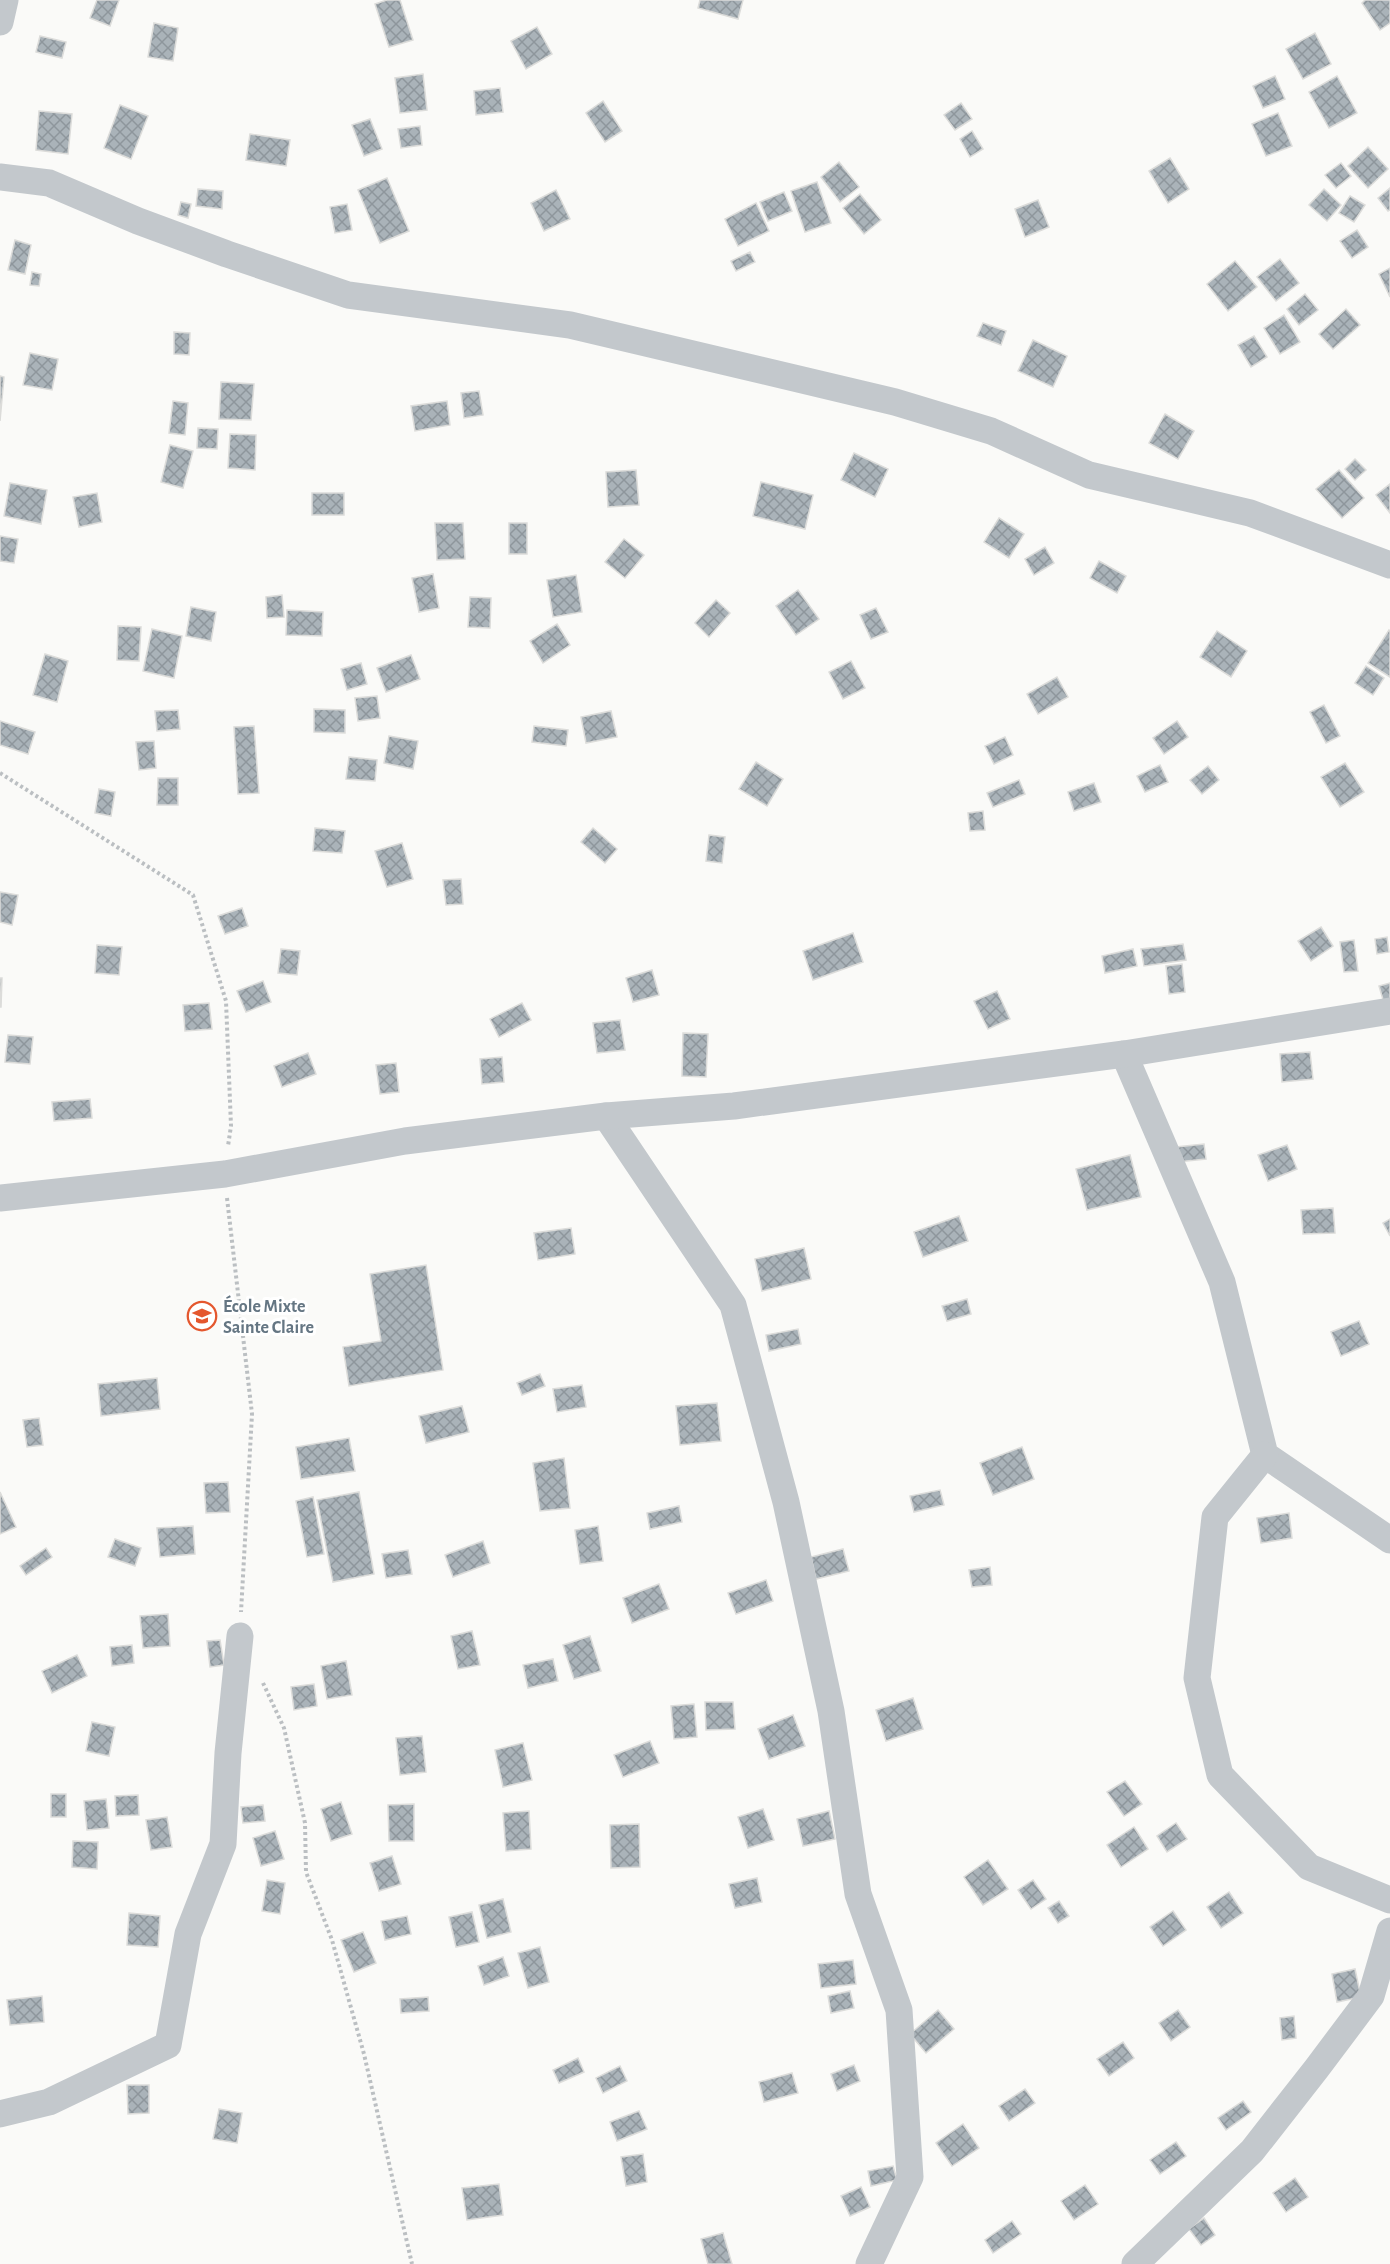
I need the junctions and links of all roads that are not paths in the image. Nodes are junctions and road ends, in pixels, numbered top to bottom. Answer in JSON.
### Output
{"nodes":[{"id":1,"x":5,"y":0,"type":"edge"},
{"id":2,"x":0,"y":22,"type":"edge"},
{"id":3,"x":0,"y":177,"type":"edge"},
{"id":4,"x":1390,"y":566,"type":"edge"},
{"id":5,"x":1390,"y":1011,"type":"edge"},
{"id":6,"x":1124,"y":1054,"type":"junction"},
{"id":7,"x":606,"y":1116,"type":"junction"},
{"id":8,"x":0,"y":1198,"type":"edge"},
{"id":9,"x":1265,"y":1455,"type":"junction"},
{"id":10,"x":1390,"y":1540,"type":"edge"},
{"id":11,"x":240,"y":1636,"type":"road end"},
{"id":12,"x":1390,"y":1900,"type":"edge"},
{"id":13,"x":1390,"y":1931,"type":"edge"},
{"id":14,"x":0,"y":2114,"type":"edge"},
{"id":15,"x":869,"y":2264,"type":"edge"},
{"id":16,"x":1135,"y":2264,"type":"edge"}],
"edges":[{"from":1,"to":2,"type":"street"},
{"from":3,"to":4,"type":"street"},
{"from":5,"to":6,"type":"street"},
{"from":6,"to":7,"type":"street"},
{"from":6,"to":9,"type":"street"},
{"from":7,"to":8,"type":"street"},
{"from":7,"to":15,"type":"street"},
{"from":9,"to":10,"type":"street"},
{"from":9,"to":12,"type":"street"},
{"from":11,"to":14,"type":"street"},
{"from":13,"to":16,"type":"street"}]}
